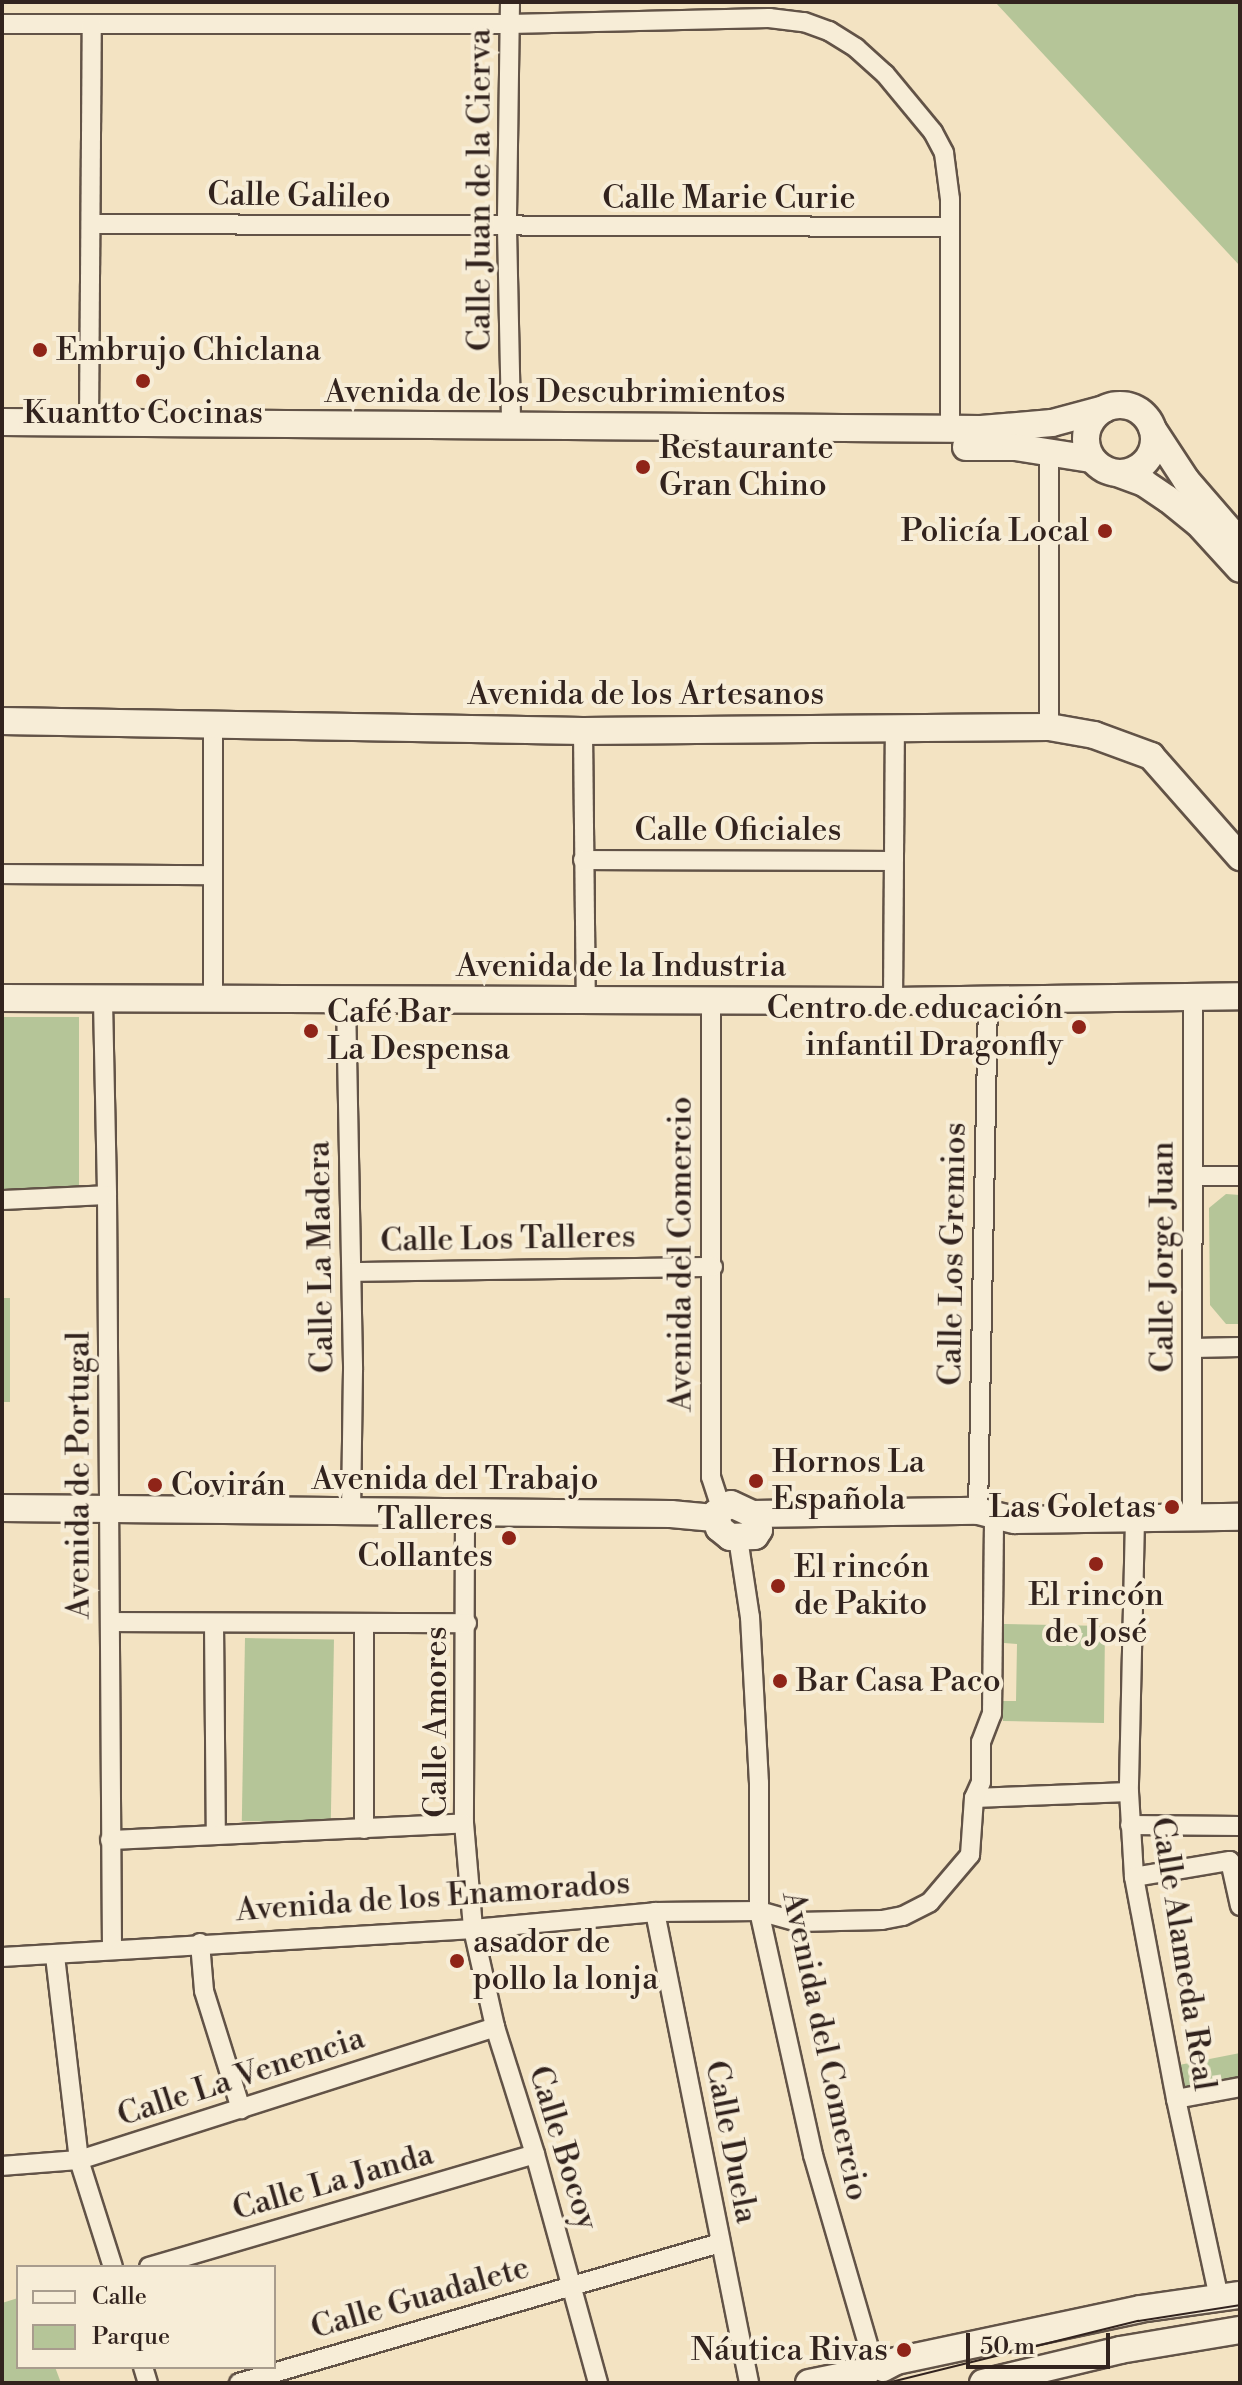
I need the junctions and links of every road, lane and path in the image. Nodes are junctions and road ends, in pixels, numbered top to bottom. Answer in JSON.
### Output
{"nodes":[{"id":1,"x":510,"y":2,"type":"edge"},
{"id":2,"x":2,"y":24,"type":"edge"},
{"id":3,"x":92,"y":24,"type":"junction"},
{"id":4,"x":509,"y":24,"type":"junction"},
{"id":5,"x":91,"y":224,"type":"junction"},
{"id":6,"x":950,"y":227,"type":"junction"},
{"id":7,"x":507,"y":228,"type":"junction"},
{"id":8,"x":1104,"y":409,"type":"junction"},
{"id":9,"x":2,"y":422,"type":"edge"},
{"id":10,"x":89,"y":423,"type":"junction"},
{"id":11,"x":511,"y":426,"type":"junction"},
{"id":12,"x":1152,"y":428,"type":"junction"},
{"id":13,"x":950,"y":429,"type":"junction"},
{"id":14,"x":2,"y":440,"type":"edge"},
{"id":15,"x":1049,"y":451,"type":"junction"},
{"id":16,"x":1092,"y":459,"type":"junction"},
{"id":17,"x":1117,"y":473,"type":"junction"},
{"id":18,"x":1240,"y":543,"type":"edge"},
{"id":19,"x":1240,"y":569,"type":"edge"},
{"id":20,"x":2,"y":721,"type":"edge"},
{"id":21,"x":213,"y":723,"type":"junction"},
{"id":22,"x":1049,"y":727,"type":"junction"},
{"id":23,"x":895,"y":728,"type":"junction"},
{"id":24,"x":583,"y":731,"type":"junction"},
{"id":25,"x":1240,"y":857,"type":"edge"},
{"id":26,"x":583,"y":860,"type":"junction"},
{"id":27,"x":892,"y":861,"type":"junction"},
{"id":28,"x":2,"y":874,"type":"edge"},
{"id":29,"x":212,"y":875,"type":"junction"},
{"id":30,"x":1240,"y":996,"type":"edge"},
{"id":31,"x":2,"y":998,"type":"edge"},
{"id":32,"x":586,"y":998,"type":"junction"},
{"id":33,"x":1193,"y":998,"type":"junction"},
{"id":34,"x":988,"y":999,"type":"junction"},
{"id":35,"x":346,"y":1000,"type":"junction"},
{"id":36,"x":711,"y":1000,"type":"junction"},
{"id":37,"x":103,"y":1001,"type":"junction"},
{"id":38,"x":213,"y":1001,"type":"junction"},
{"id":39,"x":893,"y":1001,"type":"junction"},
{"id":40,"x":1193,"y":1176,"type":"junction"},
{"id":41,"x":1240,"y":1176,"type":"edge"},
{"id":42,"x":107,"y":1195,"type":"junction"},
{"id":43,"x":2,"y":1200,"type":"edge"},
{"id":44,"x":713,"y":1267,"type":"junction"},
{"id":45,"x":352,"y":1272,"type":"junction"},
{"id":46,"x":1240,"y":1347,"type":"edge"},
{"id":47,"x":1193,"y":1348,"type":"junction"},
{"id":48,"x":2,"y":1508,"type":"edge"},
{"id":49,"x":108,"y":1509,"type":"junction"},
{"id":50,"x":351,"y":1513,"type":"junction"},
{"id":51,"x":718,"y":1513,"type":"junction"},
{"id":52,"x":465,"y":1514,"type":"junction"},
{"id":53,"x":986,"y":1514,"type":"junction"},
{"id":54,"x":1192,"y":1517,"type":"junction"},
{"id":55,"x":1240,"y":1517,"type":"edge"},
{"id":56,"x":1135,"y":1519,"type":"junction"},
{"id":57,"x":756,"y":1522,"type":"junction"},
{"id":58,"x":110,"y":1622,"type":"junction"},
{"id":59,"x":214,"y":1623,"type":"junction"},
{"id":60,"x":364,"y":1623,"type":"junction"},
{"id":61,"x":467,"y":1623,"type":"junction"},
{"id":62,"x":1129,"y":1792,"type":"junction"},
{"id":63,"x":974,"y":1798,"type":"junction"},
{"id":64,"x":464,"y":1823,"type":"junction"},
{"id":65,"x":1130,"y":1825,"type":"junction"},
{"id":66,"x":1240,"y":1826,"type":"edge"},
{"id":67,"x":364,"y":1829,"type":"junction"},
{"id":68,"x":216,"y":1835,"type":"junction"},
{"id":69,"x":110,"y":1840,"type":"junction"},
{"id":70,"x":1134,"y":1877,"type":"junction"},
{"id":71,"x":1240,"y":1906,"type":"edge"},
{"id":72,"x":759,"y":1911,"type":"junction"},
{"id":73,"x":655,"y":1912,"type":"junction"},
{"id":74,"x":473,"y":1929,"type":"junction"},
{"id":75,"x":200,"y":1943,"type":"junction"},
{"id":76,"x":112,"y":1949,"type":"junction"},
{"id":77,"x":55,"y":1956,"type":"junction"},
{"id":78,"x":2,"y":1957,"type":"edge"},
{"id":79,"x":495,"y":2027,"type":"junction"},
{"id":80,"x":1240,"y":2087,"type":"edge"},
{"id":81,"x":1176,"y":2099,"type":"junction"},
{"id":82,"x":241,"y":2109,"type":"junction"},
{"id":83,"x":535,"y":2154,"type":"junction"},
{"id":84,"x":79,"y":2160,"type":"junction"},
{"id":85,"x":2,"y":2166,"type":"edge"},
{"id":86,"x":720,"y":2243,"type":"junction"},
{"id":87,"x":112,"y":2265,"type":"edge"},
{"id":88,"x":156,"y":2265,"type":"edge"},
{"id":89,"x":572,"y":2284,"type":"junction"},
{"id":90,"x":1230,"y":2296,"type":"edge"},
{"id":91,"x":1240,"y":2330,"type":"edge"},
{"id":92,"x":878,"y":2375,"type":"edge"},
{"id":93,"x":239,"y":2383,"type":"edge"},
{"id":94,"x":598,"y":2383,"type":"edge"},
{"id":95,"x":749,"y":2383,"type":"edge"},
{"id":96,"x":809,"y":2383,"type":"edge"},
{"id":97,"x":983,"y":2383,"type":"edge"}],
"edges":[{"from":1,"to":4,"type":"street","name":"Calle Juan de la Cierva"},
{"from":2,"to":3,"type":"street"},
{"from":3,"to":4,"type":"street"},
{"from":3,"to":5,"type":"street"},
{"from":4,"to":6,"type":"street"},
{"from":4,"to":7,"type":"street","name":"Calle Juan de la Cierva"},
{"from":5,"to":7,"type":"street","name":"Calle Galileo"},
{"from":5,"to":10,"type":"street"},
{"from":6,"to":7,"type":"street","name":"Calle Marie Curie"},
{"from":6,"to":13,"type":"street"},
{"from":7,"to":11,"type":"street","name":"Calle Juan de la Cierva"},
{"from":8,"to":12,"type":"street"},
{"from":8,"to":13,"type":"street","name":"Avenida de los Descubrimientos"},
{"from":8,"to":16,"type":"street"},
{"from":9,"to":10,"type":"street","name":"Avenida de los Descubrimientos"},
{"from":10,"to":11,"type":"street","name":"Avenida de los Descubrimientos"},
{"from":11,"to":13,"type":"street","name":"Avenida de los Descubrimientos"},
{"from":12,"to":17,"type":"street"},
{"from":12,"to":18,"type":"street"},
{"from":14,"to":15,"type":"street","name":"Avenida de los Descubrimientos"},
{"from":15,"to":16,"type":"street","name":"Avenida de los Descubrimientos"},
{"from":15,"to":22,"type":"street"},
{"from":16,"to":17,"type":"street"},
{"from":17,"to":19,"type":"street"},
{"from":20,"to":21,"type":"street","name":"Avenida de los Artesanos"},
{"from":21,"to":24,"type":"street","name":"Avenida de los Artesanos"},
{"from":21,"to":29,"type":"street"},
{"from":22,"to":23,"type":"street","name":"Avenida de los Artesanos"},
{"from":22,"to":25,"type":"street","name":"Avenida de los Artesanos"},
{"from":23,"to":24,"type":"street","name":"Avenida de los Artesanos"},
{"from":23,"to":27,"type":"street"},
{"from":24,"to":26,"type":"street"},
{"from":26,"to":27,"type":"street","name":"Calle Oficiales"},
{"from":26,"to":32,"type":"street"},
{"from":27,"to":39,"type":"street"},
{"from":28,"to":29,"type":"street"},
{"from":29,"to":38,"type":"street"},
{"from":30,"to":33,"type":"street","name":"Avenida de la Industria"},
{"from":31,"to":37,"type":"street","name":"Avenida de la Industria"},
{"from":32,"to":35,"type":"street","name":"Avenida de la Industria"},
{"from":32,"to":36,"type":"street","name":"Avenida de la Industria"},
{"from":33,"to":34,"type":"street","name":"Avenida de la Industria"},
{"from":33,"to":40,"type":"street","name":"Calle Jorge Juan"},
{"from":34,"to":39,"type":"street","name":"Avenida de la Industria"},
{"from":34,"to":53,"type":"street","name":"Calle Los Gremios"},
{"from":35,"to":38,"type":"street","name":"Avenida de la Industria"},
{"from":35,"to":45,"type":"street","name":"Calle La Madera"},
{"from":36,"to":39,"type":"street","name":"Avenida de la Industria"},
{"from":36,"to":44,"type":"street","name":"Avenida del Comercio"},
{"from":37,"to":38,"type":"street","name":"Avenida de la Industria"},
{"from":37,"to":42,"type":"street","name":"Avenida de Portugal"},
{"from":40,"to":41,"type":"street"},
{"from":40,"to":47,"type":"street","name":"Calle Jorge Juan"},
{"from":42,"to":43,"type":"street"},
{"from":42,"to":49,"type":"street","name":"Avenida de Portugal"},
{"from":44,"to":45,"type":"street","name":"Calle Los Talleres"},
{"from":44,"to":51,"type":"street","name":"Avenida del Comercio"},
{"from":45,"to":50,"type":"street","name":"Calle La Madera"},
{"from":46,"to":47,"type":"street"},
{"from":47,"to":54,"type":"street","name":"Calle Jorge Juan"},
{"from":48,"to":49,"type":"street","name":"Avenida del Trabajo"},
{"from":49,"to":50,"type":"street","name":"Avenida del Trabajo"},
{"from":49,"to":58,"type":"street","name":"Avenida de Portugal"},
{"from":50,"to":52,"type":"street","name":"Avenida del Trabajo"},
{"from":51,"to":52,"type":"street","name":"Avenida del Trabajo"},
{"from":51,"to":57,"type":"street"},
{"from":52,"to":61,"type":"street","name":"Calle Amores"},
{"from":53,"to":56,"type":"street"},
{"from":53,"to":57,"type":"street"},
{"from":53,"to":63,"type":"street","name":"Calle Los Gremios"},
{"from":54,"to":55,"type":"street"},
{"from":54,"to":56,"type":"street"},
{"from":56,"to":62,"type":"street","name":"Calle Alameda Real"},
{"from":57,"to":72,"type":"street","name":"Avenida del Comercio"},
{"from":58,"to":59,"type":"street"},
{"from":58,"to":69,"type":"street","name":"Avenida de Portugal"},
{"from":59,"to":60,"type":"street"},
{"from":59,"to":68,"type":"street"},
{"from":60,"to":61,"type":"street"},
{"from":60,"to":67,"type":"street"},
{"from":61,"to":64,"type":"street","name":"Calle Amores"},
{"from":62,"to":63,"type":"street"},
{"from":62,"to":65,"type":"street","name":"Calle Alameda Real"},
{"from":63,"to":72,"type":"street","name":"Avenida de los Enamorados"},
{"from":64,"to":67,"type":"street"},
{"from":64,"to":74,"type":"street","name":"Calle Amores"},
{"from":65,"to":66,"type":"street"},
{"from":65,"to":70,"type":"street","name":"Calle Alameda Real"},
{"from":67,"to":68,"type":"street"},
{"from":68,"to":69,"type":"street"},
{"from":69,"to":76,"type":"street","name":"Avenida de Portugal"},
{"from":70,"to":71,"type":"street"},
{"from":70,"to":81,"type":"street","name":"Calle Alameda Real"},
{"from":72,"to":73,"type":"street","name":"Avenida de los Enamorados"},
{"from":72,"to":92,"type":"street","name":"Avenida del Comercio"},
{"from":73,"to":74,"type":"street","name":"Avenida de los Enamorados"},
{"from":73,"to":86,"type":"street","name":"Calle Duela"},
{"from":74,"to":75,"type":"street","name":"Avenida de los Enamorados"},
{"from":74,"to":79,"type":"street","name":"Calle Bocoy"},
{"from":75,"to":76,"type":"street","name":"Avenida de los Enamorados"},
{"from":75,"to":82,"type":"street"},
{"from":76,"to":77,"type":"street","name":"Avenida de los Enamorados"},
{"from":77,"to":78,"type":"street","name":"Avenida de los Enamorados"},
{"from":77,"to":84,"type":"street"},
{"from":79,"to":82,"type":"street","name":"Calle La Venencia"},
{"from":79,"to":83,"type":"street","name":"Calle Bocoy"},
{"from":80,"to":81,"type":"street"},
{"from":81,"to":90,"type":"street","name":"Calle Alameda Real"},
{"from":82,"to":84,"type":"street","name":"Calle La Venencia"},
{"from":83,"to":88,"type":"street","name":"Calle La Janda"},
{"from":83,"to":89,"type":"street","name":"Calle Bocoy"},
{"from":84,"to":85,"type":"street","name":"Calle La Venencia"},
{"from":84,"to":87,"type":"street"},
{"from":86,"to":89,"type":"street","name":"Calle Guadalete"},
{"from":86,"to":95,"type":"street","name":"Calle Duela"},
{"from":89,"to":93,"type":"street","name":"Calle Guadalete"},
{"from":89,"to":94,"type":"street","name":"Calle Bocoy"},
{"from":90,"to":92,"type":"street"},
{"from":91,"to":97,"type":"street"},
{"from":92,"to":96,"type":"street"}]}
